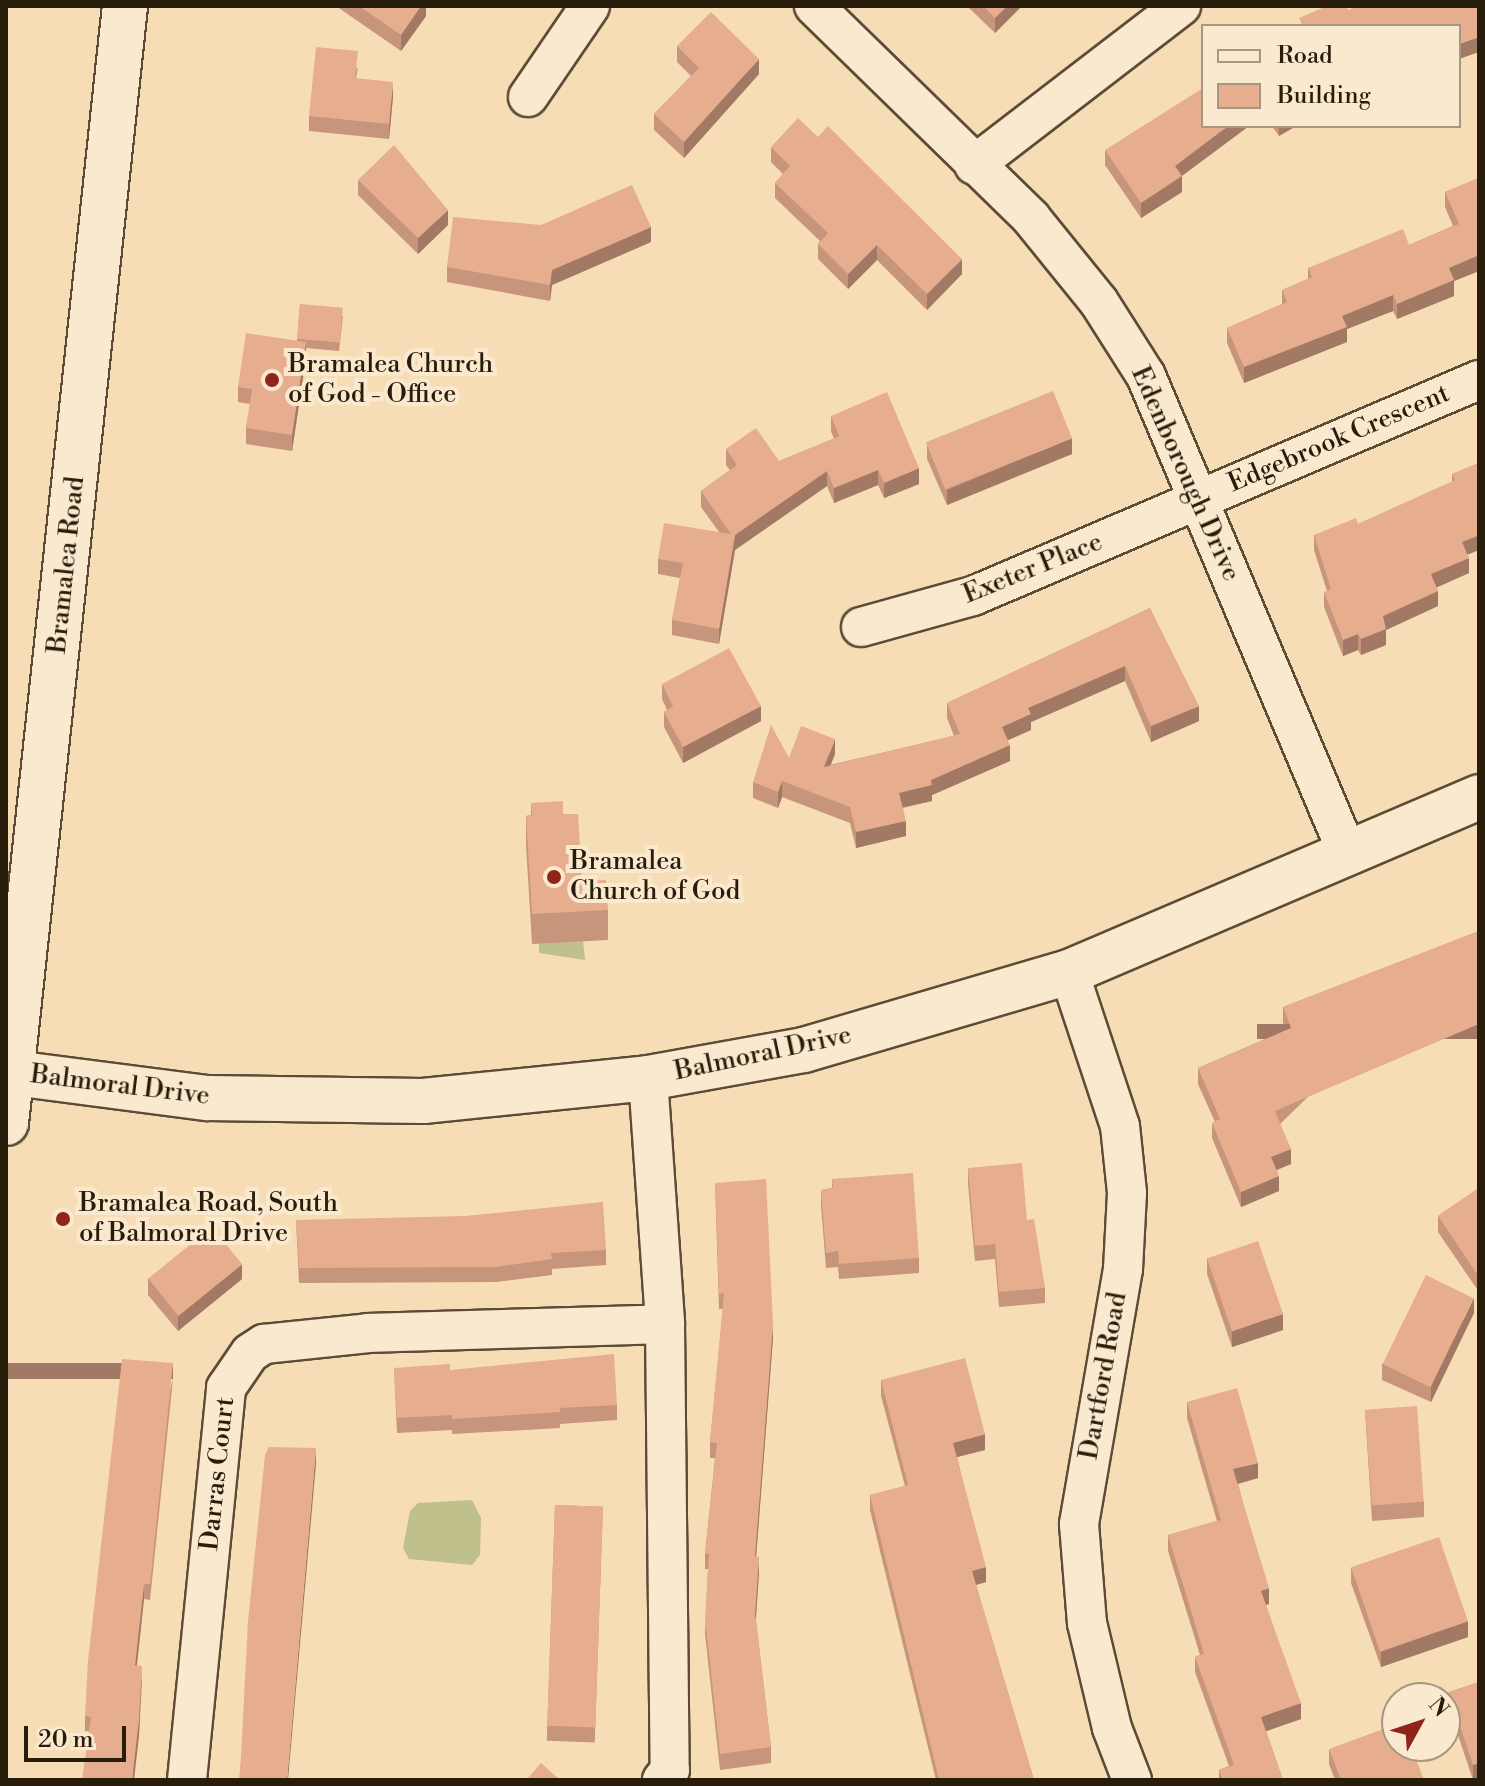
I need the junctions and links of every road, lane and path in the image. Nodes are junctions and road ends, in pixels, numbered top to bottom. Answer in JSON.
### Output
{"nodes":[{"id":1,"x":125,"y":6,"type":"edge"},
{"id":2,"x":590,"y":6,"type":"edge"},
{"id":3,"x":814,"y":6,"type":"edge"},
{"id":4,"x":1181,"y":6,"type":"edge"},
{"id":5,"x":528,"y":97,"type":"dead end"},
{"id":6,"x":974,"y":165,"type":"junction"},
{"id":7,"x":1479,"y":380,"type":"edge"},
{"id":8,"x":1200,"y":499,"type":"junction"},
{"id":9,"x":861,"y":627,"type":"dead end"},
{"id":10,"x":1479,"y":797,"type":"edge"},
{"id":11,"x":1347,"y":852,"type":"junction"},
{"id":12,"x":1069,"y":972,"type":"junction"},
{"id":13,"x":9,"y":1073,"type":"edge"},
{"id":14,"x":648,"y":1078,"type":"junction"},
{"id":15,"x":6,"y":1123,"type":"edge"},
{"id":16,"x":665,"y":1324,"type":"junction"},
{"id":17,"x":187,"y":1780,"type":"edge"},
{"id":18,"x":662,"y":1780,"type":"edge"},
{"id":19,"x":1132,"y":1780,"type":"edge"}],
"edges":[{"from":1,"to":13,"type":"street","name":"Bramalea Road"},
{"from":2,"to":5,"type":"street"},
{"from":3,"to":6,"type":"street","name":"Edenborough Drive"},
{"from":4,"to":6,"type":"street"},
{"from":6,"to":8,"type":"street","name":"Edenborough Drive"},
{"from":7,"to":8,"type":"street","name":"Edgebrook Crescent"},
{"from":8,"to":9,"type":"street","name":"Exeter Place"},
{"from":8,"to":11,"type":"street","name":"Edenborough Drive"},
{"from":10,"to":11,"type":"street","name":"Balmoral Drive"},
{"from":11,"to":12,"type":"street","name":"Balmoral Drive"},
{"from":12,"to":14,"type":"street","name":"Balmoral Drive"},
{"from":12,"to":19,"type":"street","name":"Dartford Road"},
{"from":13,"to":14,"type":"street","name":"Balmoral Drive"},
{"from":13,"to":15,"type":"street","name":"Bramalea Road"},
{"from":14,"to":16,"type":"street"},
{"from":16,"to":17,"type":"street","name":"Darras Court"},
{"from":16,"to":18,"type":"street"}]}
